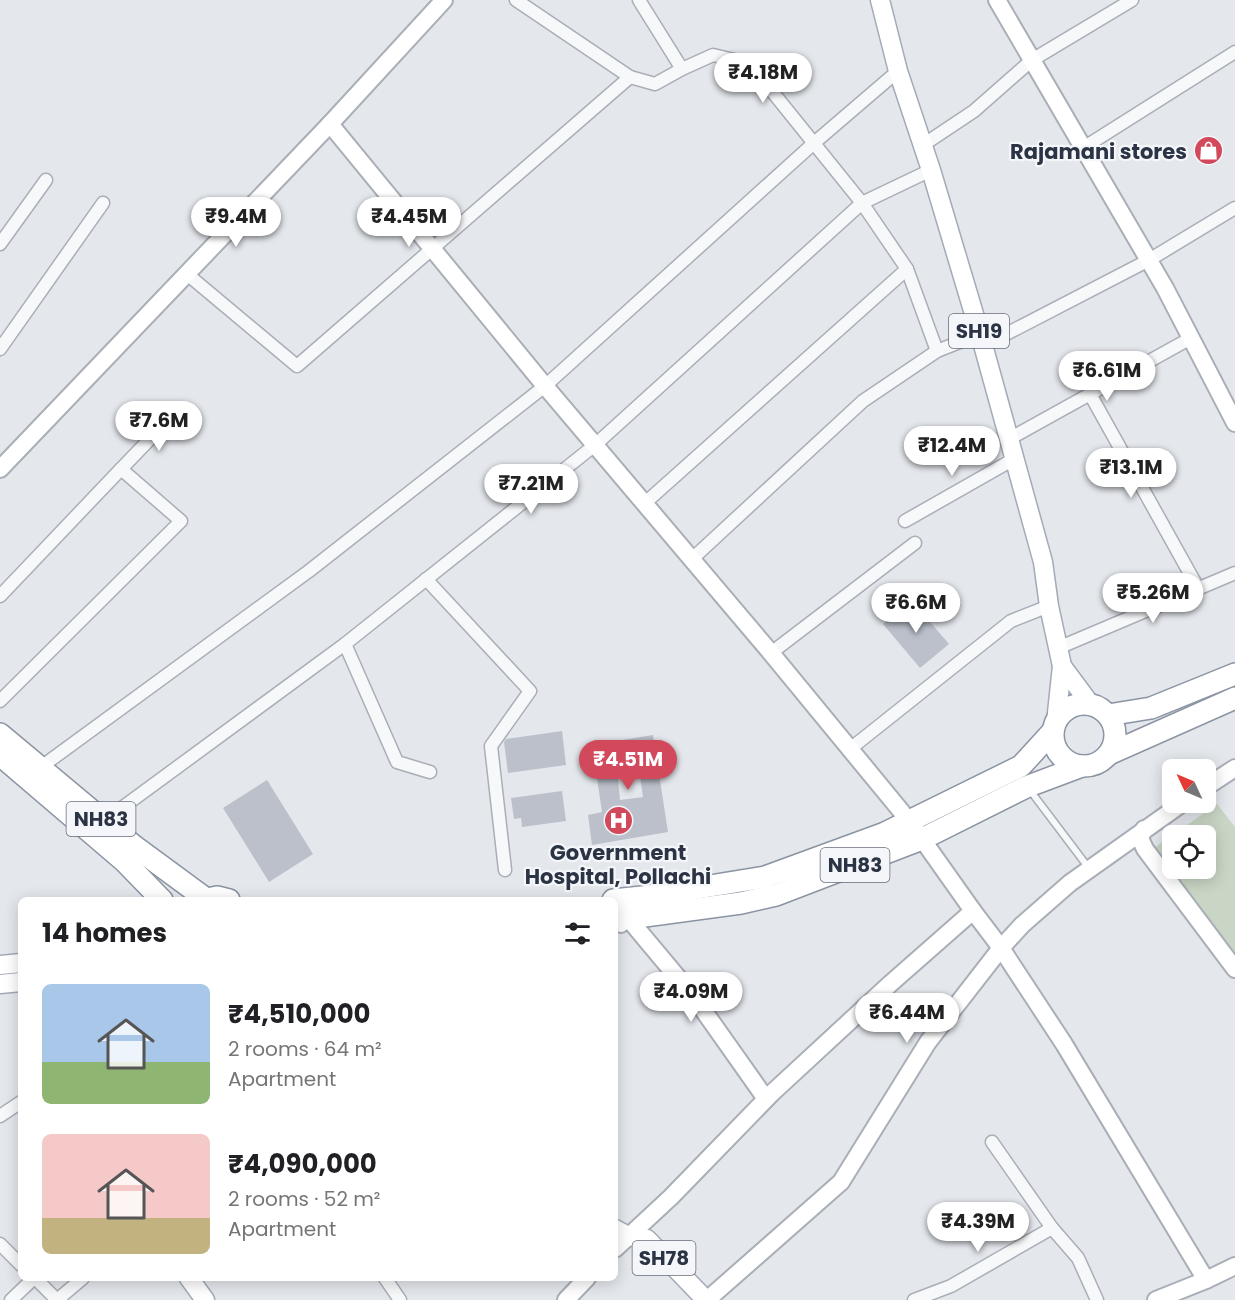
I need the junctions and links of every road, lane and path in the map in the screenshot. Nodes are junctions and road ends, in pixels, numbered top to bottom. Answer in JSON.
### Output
{"nodes":[{"id":1,"x":444,"y":0,"type":"edge"},
{"id":2,"x":516,"y":0,"type":"edge"},
{"id":3,"x":639,"y":0,"type":"edge"},
{"id":4,"x":880,"y":0,"type":"edge"},
{"id":5,"x":997,"y":0,"type":"edge"},
{"id":6,"x":1132,"y":0,"type":"edge"},
{"id":7,"x":1235,"y":52,"type":"edge"},
{"id":8,"x":1032,"y":60,"type":"junction"},
{"id":9,"x":682,"y":69,"type":"junction"},
{"id":10,"x":898,"y":71,"type":"junction"},
{"id":11,"x":630,"y":77,"type":"junction"},
{"id":12,"x":330,"y":124,"type":"junction"},
{"id":13,"x":814,"y":143,"type":"junction"},
{"id":14,"x":923,"y":146,"type":"junction"},
{"id":15,"x":1083,"y":148,"type":"junction"},
{"id":16,"x":930,"y":170,"type":"junction"},
{"id":17,"x":46,"y":180,"type":"dead end"},
{"id":18,"x":103,"y":203,"type":"dead end"},
{"id":19,"x":862,"y":203,"type":"junction"},
{"id":20,"x":1235,"y":208,"type":"edge"},
{"id":21,"x":0,"y":244,"type":"edge"},
{"id":22,"x":432,"y":248,"type":"junction"},
{"id":23,"x":1149,"y":260,"type":"junction"},
{"id":24,"x":907,"y":269,"type":"junction"},
{"id":25,"x":188,"y":274,"type":"junction"},
{"id":26,"x":1191,"y":338,"type":"junction"},
{"id":27,"x":981,"y":340,"type":"junction"},
{"id":28,"x":0,"y":349,"type":"edge"},
{"id":29,"x":937,"y":351,"type":"junction"},
{"id":30,"x":545,"y":386,"type":"junction"},
{"id":31,"x":1090,"y":394,"type":"junction"},
{"id":32,"x":174,"y":414,"type":"dead end"},
{"id":33,"x":1235,"y":423,"type":"edge"},
{"id":34,"x":1009,"y":439,"type":"junction"},
{"id":35,"x":595,"y":445,"type":"junction"},
{"id":36,"x":1014,"y":459,"type":"junction"},
{"id":37,"x":0,"y":469,"type":"edge"},
{"id":38,"x":121,"y":469,"type":"junction"},
{"id":39,"x":645,"y":503,"type":"junction"},
{"id":40,"x":905,"y":521,"type":"dead end"},
{"id":41,"x":915,"y":543,"type":"dead end"},
{"id":42,"x":692,"y":559,"type":"junction"},
{"id":43,"x":1235,"y":573,"type":"edge"},
{"id":44,"x":426,"y":579,"type":"junction"},
{"id":45,"x":1198,"y":588,"type":"junction"},
{"id":46,"x":0,"y":596,"type":"edge"},
{"id":47,"x":1049,"y":606,"type":"junction"},
{"id":48,"x":345,"y":644,"type":"junction"},
{"id":49,"x":1059,"y":648,"type":"junction"},
{"id":50,"x":771,"y":652,"type":"junction"},
{"id":51,"x":1062,"y":666,"type":"junction"},
{"id":52,"x":1235,"y":674,"type":"edge"},
{"id":53,"x":1235,"y":698,"type":"edge"},
{"id":54,"x":0,"y":701,"type":"edge"},
{"id":55,"x":1100,"y":710,"type":"junction"},
{"id":56,"x":1055,"y":726,"type":"junction"},
{"id":57,"x":0,"y":734,"type":"edge"},
{"id":58,"x":850,"y":749,"type":"junction"},
{"id":59,"x":1108,"y":754,"type":"junction"},
{"id":60,"x":0,"y":755,"type":"edge"},
{"id":61,"x":1082,"y":766,"type":"junction"},
{"id":62,"x":40,"y":767,"type":"junction"},
{"id":63,"x":1235,"y":768,"type":"edge"},
{"id":64,"x":430,"y":772,"type":"dead end"},
{"id":65,"x":1216,"y":781,"type":"edge"},
{"id":66,"x":1026,"y":787,"type":"junction"},
{"id":67,"x":1168,"y":813,"type":"edge"},
{"id":68,"x":104,"y":822,"type":"junction"},
{"id":69,"x":910,"y":822,"type":"junction"},
{"id":70,"x":1144,"y":829,"type":"junction"},
{"id":71,"x":922,"y":839,"type":"junction"},
{"id":72,"x":1089,"y":869,"type":"junction"},
{"id":73,"x":505,"y":870,"type":"dead end"},
{"id":74,"x":159,"y":897,"type":"edge"},
{"id":75,"x":202,"y":897,"type":"edge"},
{"id":76,"x":618,"y":899,"type":"edge"},
{"id":77,"x":973,"y":911,"type":"junction"},
{"id":78,"x":619,"y":922,"type":"edge"},
{"id":79,"x":1001,"y":948,"type":"junction"},
{"id":80,"x":18,"y":963,"type":"edge"},
{"id":81,"x":0,"y":965,"type":"edge"},
{"id":82,"x":1235,"y":969,"type":"edge"},
{"id":83,"x":18,"y":982,"type":"edge"},
{"id":84,"x":0,"y":984,"type":"edge"},
{"id":85,"x":766,"y":1099,"type":"junction"},
{"id":86,"x":18,"y":1104,"type":"edge"},
{"id":87,"x":0,"y":1116,"type":"edge"},
{"id":88,"x":992,"y":1142,"type":"dead end"},
{"id":89,"x":1052,"y":1228,"type":"junction"},
{"id":90,"x":619,"y":1238,"type":"edge"},
{"id":91,"x":0,"y":1244,"type":"edge"},
{"id":92,"x":18,"y":1262,"type":"edge"},
{"id":93,"x":1235,"y":1266,"type":"edge"},
{"id":94,"x":1206,"y":1280,"type":"junction"},
{"id":95,"x":31,"y":1281,"type":"edge"},
{"id":96,"x":37,"y":1281,"type":"edge"},
{"id":97,"x":79,"y":1281,"type":"edge"},
{"id":98,"x":191,"y":1281,"type":"edge"},
{"id":99,"x":387,"y":1281,"type":"edge"},
{"id":100,"x":584,"y":1281,"type":"edge"},
{"id":101,"x":11,"y":1300,"type":"edge"},
{"id":102,"x":57,"y":1300,"type":"edge"},
{"id":103,"x":205,"y":1300,"type":"edge"},
{"id":104,"x":400,"y":1300,"type":"edge"},
{"id":105,"x":566,"y":1300,"type":"edge"},
{"id":106,"x":706,"y":1300,"type":"edge"},
{"id":107,"x":914,"y":1300,"type":"edge"},
{"id":108,"x":1097,"y":1300,"type":"edge"},
{"id":109,"x":1157,"y":1300,"type":"edge"}],
"edges":[{"from":1,"to":12,"type":"street"},
{"from":2,"to":11,"type":"street"},
{"from":3,"to":9,"type":"street"},
{"from":4,"to":10,"type":"main road","number":"SH19"},
{"from":5,"to":8,"type":"street"},
{"from":6,"to":8,"type":"street"},
{"from":7,"to":15,"type":"street"},
{"from":8,"to":14,"type":"street"},
{"from":8,"to":15,"type":"street"},
{"from":9,"to":11,"type":"street"},
{"from":9,"to":13,"type":"street"},
{"from":10,"to":13,"type":"street"},
{"from":10,"to":14,"type":"main road","number":"SH19"},
{"from":11,"to":22,"type":"street"},
{"from":12,"to":22,"type":"street"},
{"from":12,"to":25,"type":"street"},
{"from":13,"to":19,"type":"street"},
{"from":13,"to":30,"type":"street"},
{"from":14,"to":16,"type":"main road","number":"SH19"},
{"from":15,"to":23,"type":"street"},
{"from":16,"to":19,"type":"street"},
{"from":16,"to":27,"type":"main road","number":"SH19"},
{"from":17,"to":21,"type":"street"},
{"from":18,"to":28,"type":"street"},
{"from":19,"to":24,"type":"street"},
{"from":19,"to":35,"type":"street"},
{"from":20,"to":23,"type":"street"},
{"from":22,"to":25,"type":"street"},
{"from":22,"to":30,"type":"street"},
{"from":23,"to":26,"type":"street"},
{"from":23,"to":27,"type":"street"},
{"from":24,"to":29,"type":"street"},
{"from":24,"to":39,"type":"street"},
{"from":25,"to":37,"type":"street"},
{"from":26,"to":31,"type":"street"},
{"from":26,"to":33,"type":"street"},
{"from":27,"to":29,"type":"street"},
{"from":27,"to":34,"type":"main road","number":"SH19"},
{"from":29,"to":42,"type":"street"},
{"from":30,"to":35,"type":"street"},
{"from":30,"to":62,"type":"street"},
{"from":31,"to":34,"type":"street"},
{"from":31,"to":45,"type":"street"},
{"from":32,"to":38,"type":"street"},
{"from":34,"to":36,"type":"main road","number":"SH19"},
{"from":35,"to":39,"type":"street"},
{"from":35,"to":44,"type":"street"},
{"from":36,"to":40,"type":"street"},
{"from":36,"to":47,"type":"main road","number":"SH19"},
{"from":38,"to":46,"type":"street"},
{"from":38,"to":54,"type":"street"},
{"from":39,"to":42,"type":"street"},
{"from":41,"to":50,"type":"street"},
{"from":42,"to":50,"type":"street"},
{"from":43,"to":45,"type":"street"},
{"from":44,"to":48,"type":"street"},
{"from":44,"to":73,"type":"street"},
{"from":45,"to":49,"type":"street"},
{"from":47,"to":49,"type":"main road","number":"SH19"},
{"from":47,"to":58,"type":"street"},
{"from":48,"to":64,"type":"street"},
{"from":48,"to":68,"type":"street"},
{"from":49,"to":51,"type":"main road","number":"SH19"},
{"from":50,"to":58,"type":"street"},
{"from":51,"to":55,"type":"main road"},
{"from":51,"to":56,"type":"main road","number":"SH19"},
{"from":52,"to":55,"type":"highway","number":"NH83"},
{"from":53,"to":59,"type":"highway","number":"NH83"},
{"from":55,"to":56,"type":"highway","number":"NH83"},
{"from":55,"to":59,"type":"highway"},
{"from":56,"to":61,"type":"highway"},
{"from":56,"to":69,"type":"highway","number":"NH83"},
{"from":57,"to":62,"type":"highway","number":"NH83"},
{"from":58,"to":69,"type":"street"},
{"from":59,"to":61,"type":"highway","number":"NH83"},
{"from":60,"to":74,"type":"highway","number":"NH83"},
{"from":61,"to":66,"type":"highway","number":"NH83"},
{"from":62,"to":68,"type":"highway","number":"NH83"},
{"from":63,"to":65,"type":"street"},
{"from":66,"to":71,"type":"highway","number":"NH83"},
{"from":66,"to":72,"type":"lane"},
{"from":67,"to":70,"type":"street"},
{"from":68,"to":75,"type":"highway","number":"NH83"},
{"from":69,"to":71,"type":"street"},
{"from":69,"to":76,"type":"highway","number":"NH83"},
{"from":70,"to":72,"type":"street"},
{"from":70,"to":82,"type":"street"},
{"from":71,"to":77,"type":"street"},
{"from":71,"to":78,"type":"highway","number":"NH83"},
{"from":72,"to":79,"type":"street"},
{"from":77,"to":79,"type":"street"},
{"from":77,"to":85,"type":"street"},
{"from":78,"to":85,"type":"street"},
{"from":79,"to":94,"type":"street"},
{"from":79,"to":106,"type":"street"},
{"from":80,"to":81,"type":"main road"},
{"from":83,"to":84,"type":"main road"},
{"from":85,"to":90,"type":"street"},
{"from":86,"to":87,"type":"street"},
{"from":88,"to":89,"type":"street"},
{"from":89,"to":107,"type":"street"},
{"from":89,"to":108,"type":"street"},
{"from":90,"to":106,"type":"main road","number":"SH78"},
{"from":91,"to":92,"type":"street"},
{"from":93,"to":94,"type":"street"},
{"from":94,"to":109,"type":"street"},
{"from":95,"to":101,"type":"street"},
{"from":96,"to":102,"type":"street"},
{"from":97,"to":102,"type":"street"},
{"from":98,"to":103,"type":"main road"},
{"from":99,"to":104,"type":"street"},
{"from":100,"to":105,"type":"street"}]}
